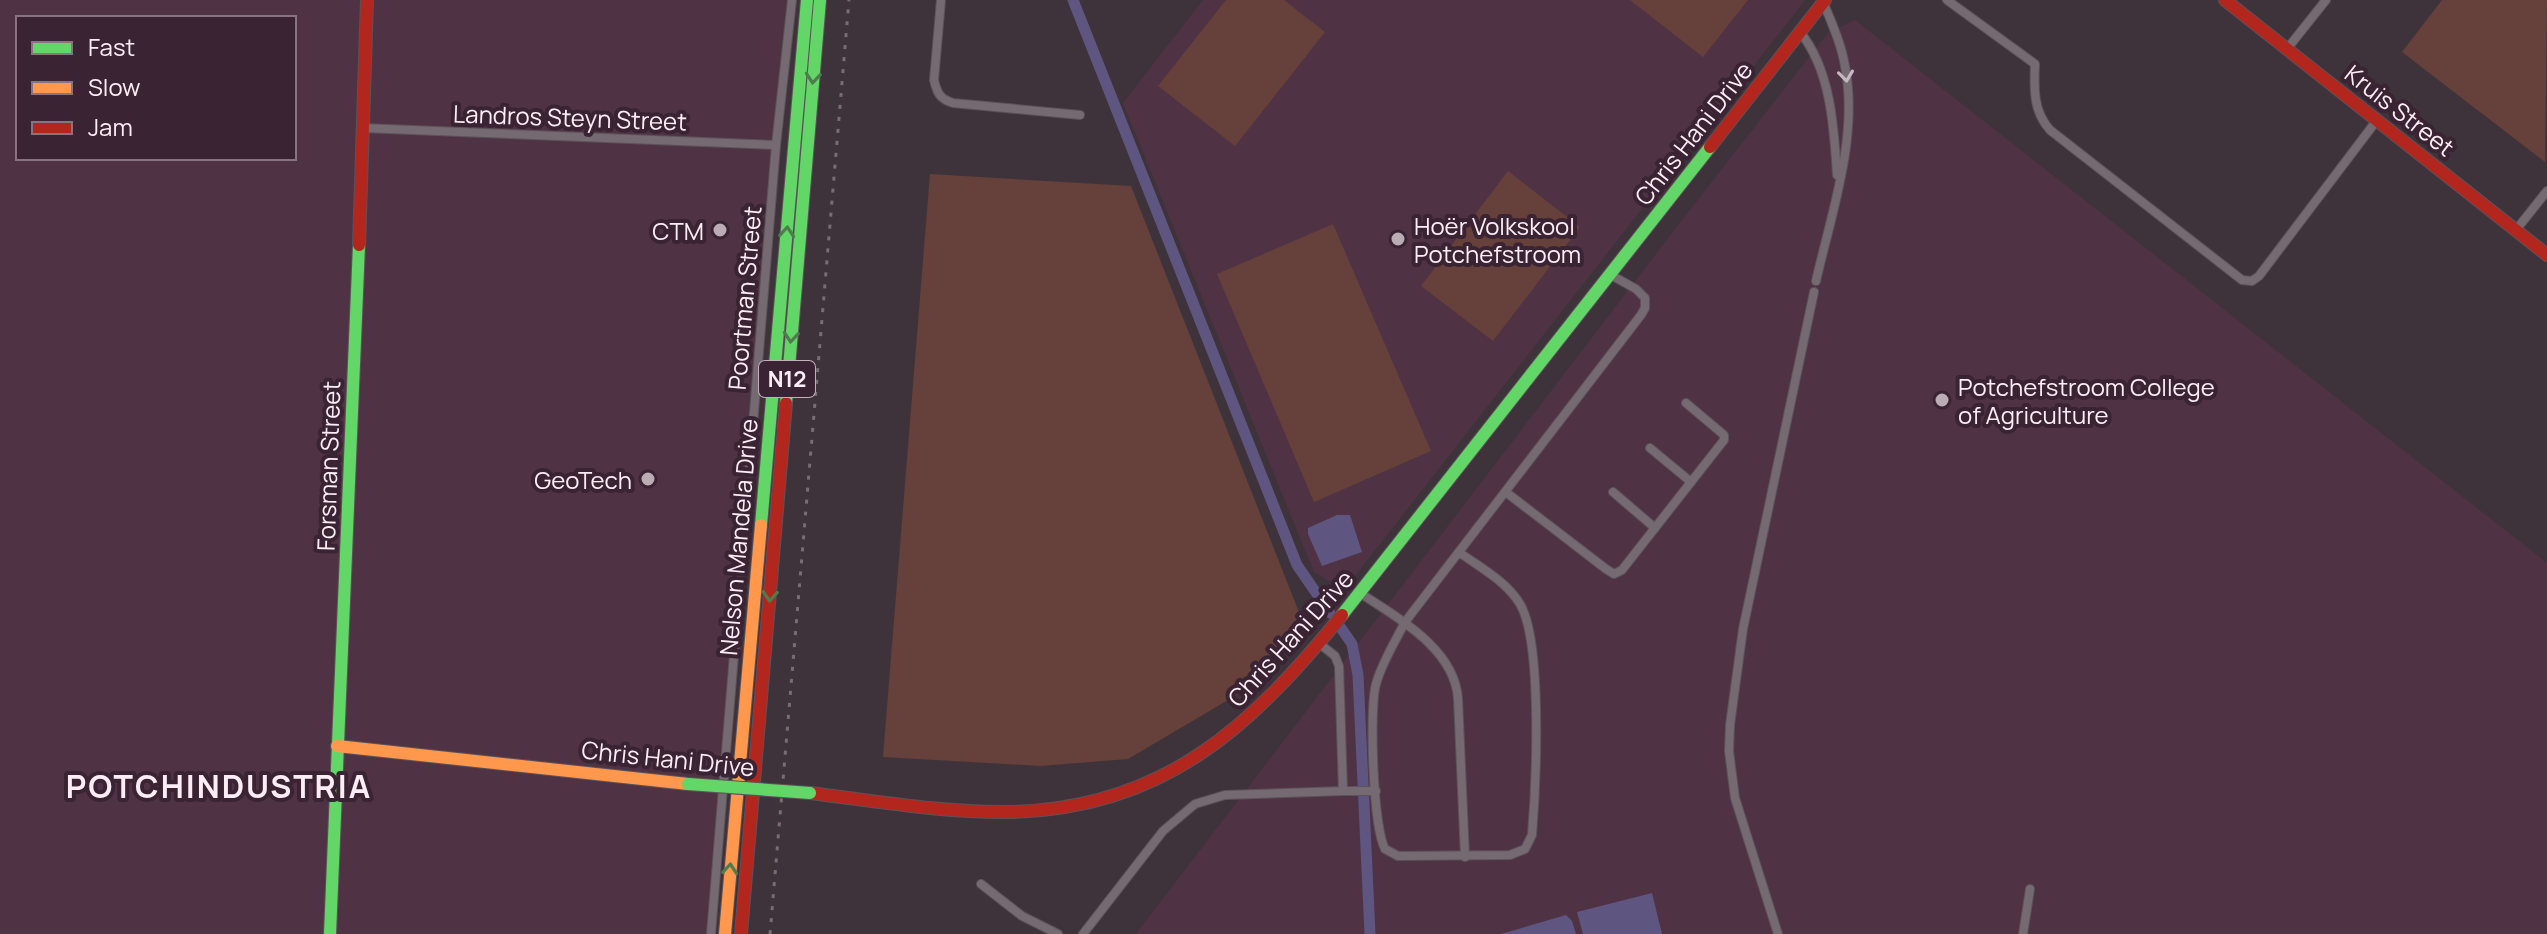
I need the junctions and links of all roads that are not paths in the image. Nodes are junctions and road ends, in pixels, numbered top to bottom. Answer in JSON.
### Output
{"nodes":[{"id":1,"x":367,"y":0,"type":"edge"},
{"id":2,"x":792,"y":0,"type":"edge"},
{"id":3,"x":807,"y":0,"type":"edge"},
{"id":4,"x":820,"y":0,"type":"edge"},
{"id":5,"x":941,"y":0,"type":"edge"},
{"id":6,"x":1947,"y":0,"type":"edge"},
{"id":7,"x":2225,"y":0,"type":"edge"},
{"id":8,"x":2326,"y":0,"type":"edge"},
{"id":9,"x":1824,"y":1,"type":"edge"},
{"id":10,"x":1800,"y":32,"type":"junction"},
{"id":11,"x":2287,"y":49,"type":"junction"},
{"id":12,"x":1080,"y":115,"type":"dead end"},
{"id":13,"x":2377,"y":120,"type":"junction"},
{"id":14,"x":363,"y":128,"type":"junction"},
{"id":15,"x":776,"y":145,"type":"junction"},
{"id":16,"x":1838,"y":188,"type":"junction"},
{"id":17,"x":2547,"y":191,"type":"edge"},
{"id":18,"x":2516,"y":230,"type":"junction"},
{"id":19,"x":2547,"y":255,"type":"edge"},
{"id":20,"x":1611,"y":275,"type":"junction"},
{"id":21,"x":1816,"y":281,"type":"dead end"},
{"id":22,"x":1814,"y":292,"type":"dead end"},
{"id":23,"x":1686,"y":403,"type":"dead end"},
{"id":24,"x":1650,"y":448,"type":"dead end"},
{"id":25,"x":1691,"y":482,"type":"junction"},
{"id":26,"x":1613,"y":492,"type":"dead end"},
{"id":27,"x":1507,"y":493,"type":"junction"},
{"id":28,"x":1655,"y":528,"type":"junction"},
{"id":29,"x":1460,"y":553,"type":"junction"},
{"id":30,"x":1360,"y":593,"type":"junction"},
{"id":31,"x":1405,"y":622,"type":"junction"},
{"id":32,"x":1320,"y":644,"type":"junction"},
{"id":33,"x":337,"y":746,"type":"junction"},
{"id":34,"x":1343,"y":791,"type":"junction"},
{"id":35,"x":1368,"y":791,"type":"junction"},
{"id":36,"x":1465,"y":857,"type":"junction"},
{"id":37,"x":981,"y":884,"type":"dead end"},
{"id":38,"x":2030,"y":889,"type":"dead end"},
{"id":39,"x":330,"y":934,"type":"edge"},
{"id":40,"x":711,"y":934,"type":"edge"},
{"id":41,"x":725,"y":934,"type":"edge"},
{"id":42,"x":741,"y":934,"type":"edge"},
{"id":43,"x":1058,"y":934,"type":"edge"},
{"id":44,"x":1083,"y":934,"type":"edge"},
{"id":45,"x":1778,"y":934,"type":"edge"},
{"id":46,"x":2023,"y":934,"type":"edge"}],
"edges":[{"from":1,"to":14,"type":"main road","name":"Forsman Street"},
{"from":2,"to":15,"type":"street","name":"Poortman Street"},
{"from":41,"to":3,"type":"main road","name":"Nelson Mandela Drive","number":"N12","one_way":true},
{"from":4,"to":42,"type":"main road","name":"Nelson Mandela Drive","number":"N12","one_way":true},
{"from":5,"to":12,"type":"street"},
{"from":6,"to":13,"type":"street"},
{"from":7,"to":11,"type":"main road","name":"Kruis Street"},
{"from":8,"to":11,"type":"street"},
{"from":9,"to":10,"type":"main road","name":"Chris Hani Drive"},
{"from":9,"to":16,"type":"street","one_way":true},
{"from":10,"to":16,"type":"street"},
{"from":10,"to":20,"type":"main road","name":"Chris Hani Drive"},
{"from":11,"to":13,"type":"main road","name":"Kruis Street"},
{"from":13,"to":18,"type":"main road","name":"Kruis Street"},
{"from":14,"to":15,"type":"street","name":"Landros Steyn Street"},
{"from":14,"to":33,"type":"main road","name":"Forsman Street"},
{"from":15,"to":40,"type":"street","name":"Poortman Street"},
{"from":16,"to":21,"type":"street"},
{"from":17,"to":18,"type":"street"},
{"from":18,"to":19,"type":"main road","name":"Kruis Street"},
{"from":20,"to":27,"type":"street"},
{"from":20,"to":30,"type":"main road","name":"Chris Hani Drive"},
{"from":22,"to":45,"type":"street"},
{"from":23,"to":25,"type":"street"},
{"from":24,"to":25,"type":"street"},
{"from":25,"to":28,"type":"street"},
{"from":26,"to":28,"type":"street"},
{"from":27,"to":28,"type":"street"},
{"from":27,"to":29,"type":"street"},
{"from":29,"to":31,"type":"street"},
{"from":29,"to":36,"type":"street"},
{"from":30,"to":31,"type":"street"},
{"from":30,"to":32,"type":"main road","name":"Chris Hani Drive"},
{"from":31,"to":35,"type":"street"},
{"from":31,"to":36,"type":"street"},
{"from":32,"to":33,"type":"main road","name":"Chris Hani Drive","bridge":true},
{"from":32,"to":34,"type":"street"},
{"from":33,"to":39,"type":"main road","name":"Forsman Street"},
{"from":34,"to":35,"type":"street"},
{"from":34,"to":44,"type":"street"},
{"from":35,"to":36,"type":"street"},
{"from":37,"to":43,"type":"street"},
{"from":38,"to":46,"type":"street"}]}
